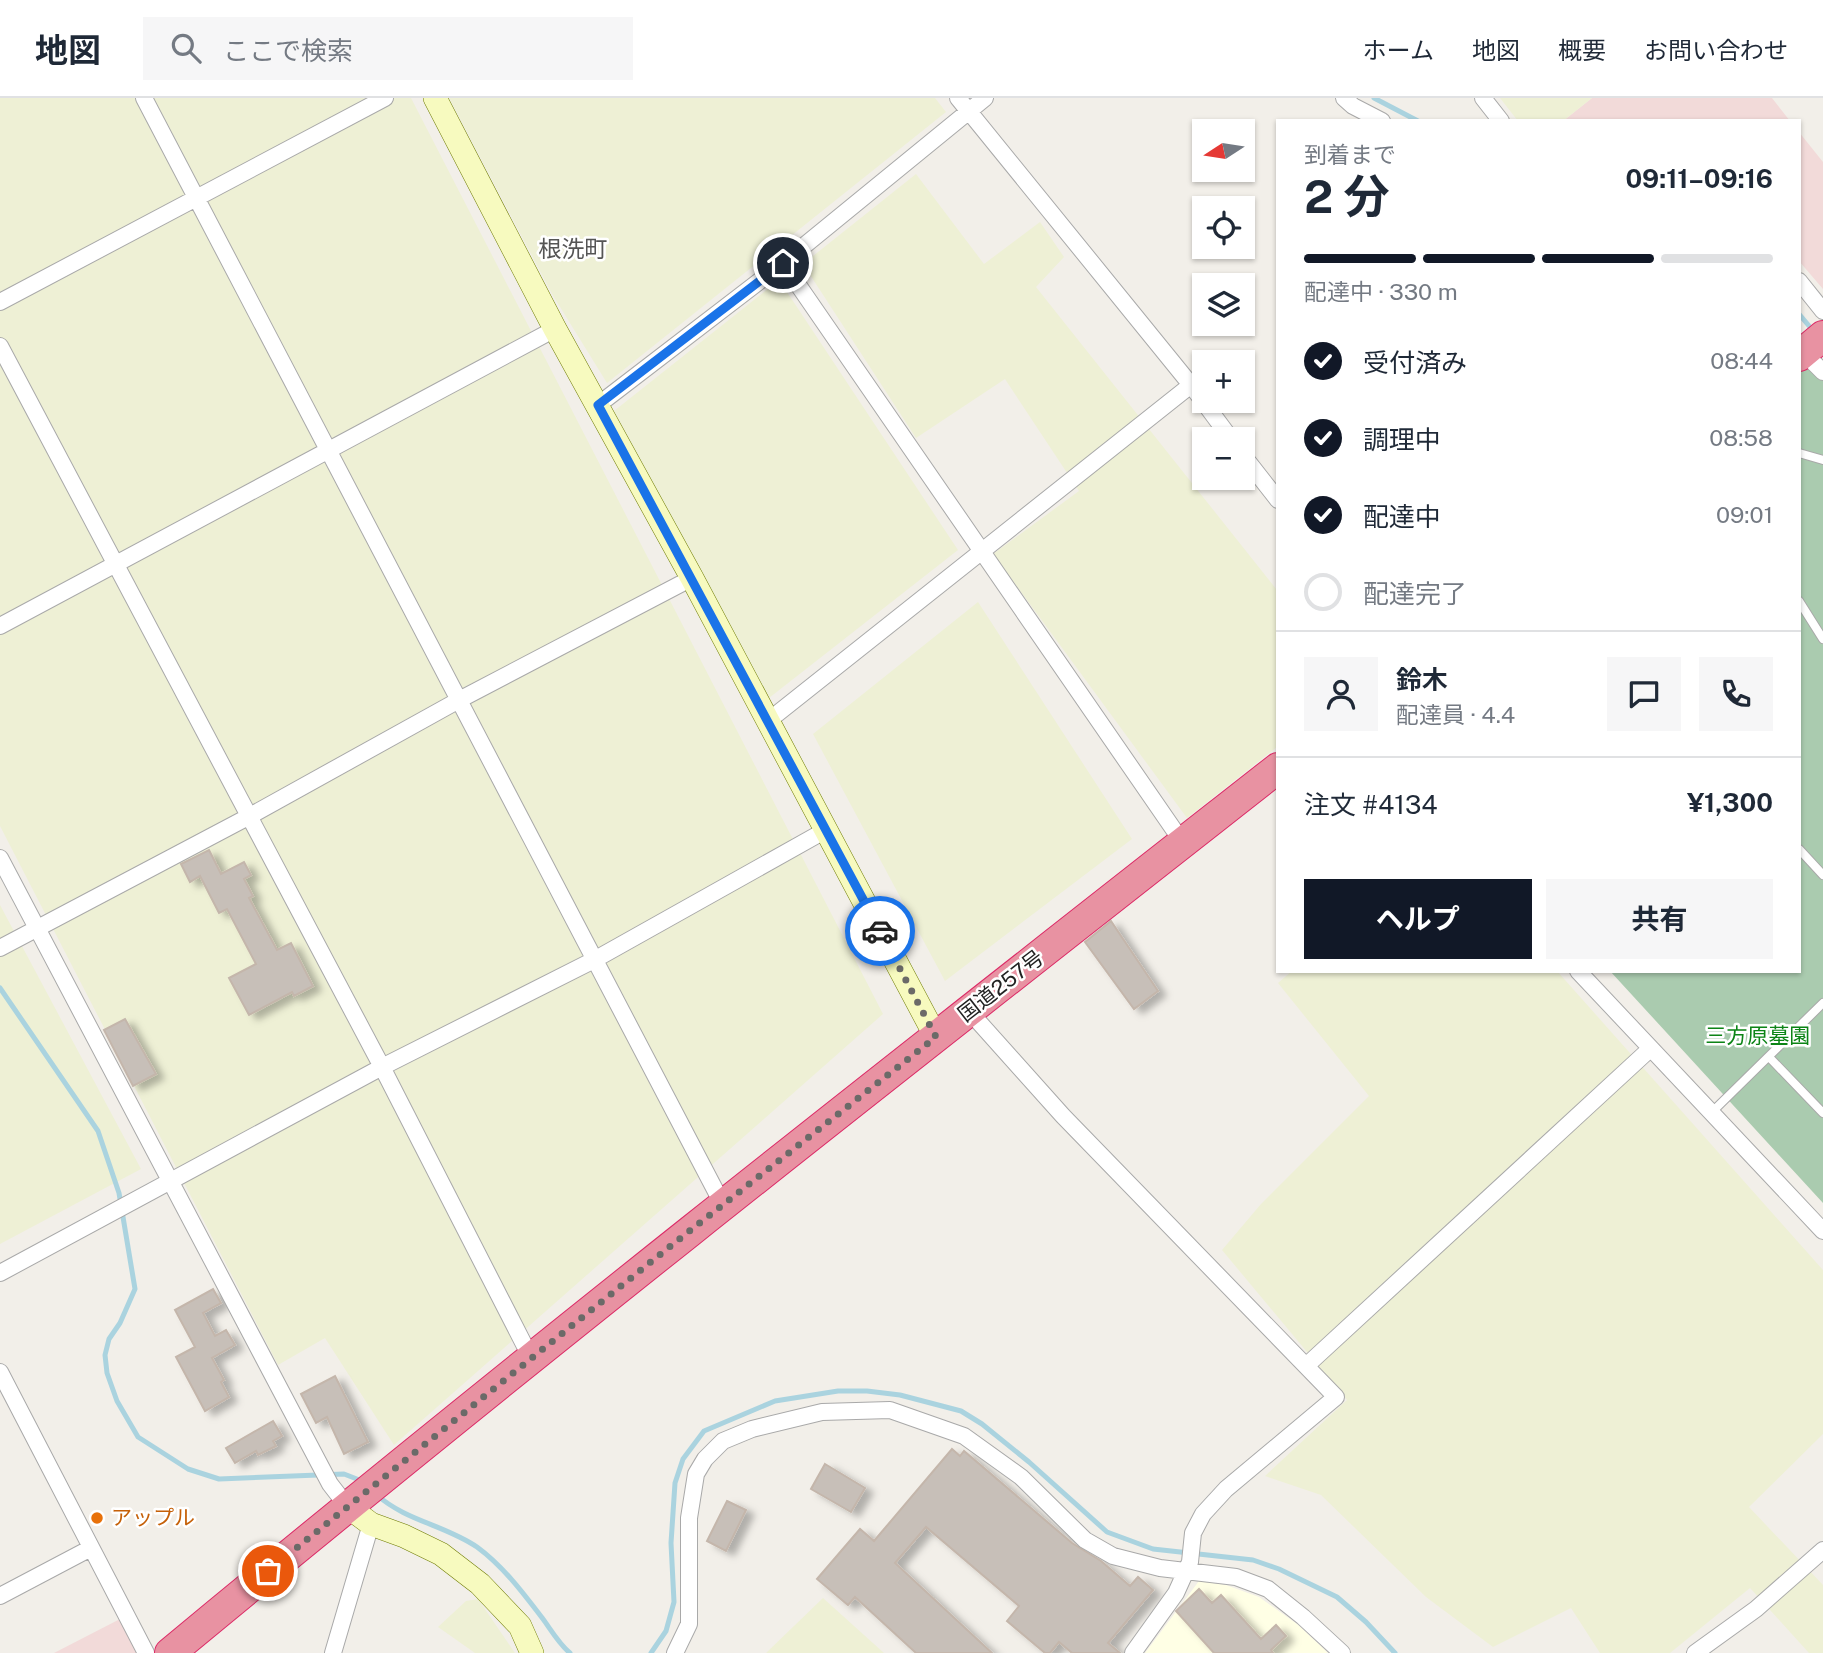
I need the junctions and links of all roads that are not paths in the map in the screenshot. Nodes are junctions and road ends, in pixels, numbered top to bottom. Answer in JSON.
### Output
{"nodes":[{"id":1,"x":144,"y":98,"type":"edge"},
{"id":2,"x":385,"y":98,"type":"edge"},
{"id":3,"x":435,"y":98,"type":"edge"},
{"id":4,"x":958,"y":98,"type":"edge"},
{"id":5,"x":985,"y":98,"type":"edge"},
{"id":6,"x":1344,"y":98,"type":"edge"},
{"id":7,"x":1483,"y":98,"type":"edge"},
{"id":8,"x":968,"y":111,"type":"junction"},
{"id":9,"x":1378,"y":119,"type":"edge"},
{"id":10,"x":1499,"y":119,"type":"edge"},
{"id":11,"x":197,"y":199,"type":"junction"},
{"id":12,"x":783,"y":263,"type":"junction"},
{"id":13,"x":1801,"y":284,"type":"edge"},
{"id":14,"x":0,"y":302,"type":"edge"},
{"id":15,"x":1823,"y":311,"type":"edge"},
{"id":16,"x":555,"y":329,"type":"junction"},
{"id":17,"x":0,"y":346,"type":"edge"},
{"id":18,"x":1191,"y":385,"type":"junction"},
{"id":19,"x":598,"y":405,"type":"junction"},
{"id":20,"x":1222,"y":427,"type":"edge"},
{"id":21,"x":329,"y":449,"type":"junction"},
{"id":22,"x":1801,"y":454,"type":"edge"},
{"id":23,"x":1823,"y":460,"type":"edge"},
{"id":24,"x":1255,"y":471,"type":"edge"},
{"id":25,"x":1276,"y":497,"type":"edge"},
{"id":26,"x":982,"y":551,"type":"junction"},
{"id":27,"x":116,"y":565,"type":"junction"},
{"id":28,"x":692,"y":579,"type":"junction"},
{"id":29,"x":1801,"y":604,"type":"edge"},
{"id":30,"x":0,"y":626,"type":"edge"},
{"id":31,"x":1823,"y":639,"type":"edge"},
{"id":32,"x":459,"y":700,"type":"junction"},
{"id":33,"x":768,"y":722,"type":"junction"},
{"id":34,"x":1276,"y":770,"type":"edge"},
{"id":35,"x":248,"y":817,"type":"junction"},
{"id":36,"x":826,"y":831,"type":"junction"},
{"id":37,"x":1183,"y":842,"type":"junction"},
{"id":38,"x":1801,"y":851,"type":"edge"},
{"id":39,"x":0,"y":858,"type":"edge"},
{"id":40,"x":1823,"y":875,"type":"edge"},
{"id":41,"x":36,"y":927,"type":"junction"},
{"id":42,"x":0,"y":948,"type":"edge"},
{"id":43,"x":594,"y":960,"type":"junction"},
{"id":44,"x":1580,"y":973,"type":"edge"},
{"id":45,"x":1823,"y":1003,"type":"edge"},
{"id":46,"x":969,"y":1011,"type":"junction"},
{"id":47,"x":936,"y":1037,"type":"junction"},
{"id":48,"x":1650,"y":1049,"type":"junction"},
{"id":49,"x":1769,"y":1057,"type":"junction"},
{"id":50,"x":382,"y":1067,"type":"junction"},
{"id":51,"x":1823,"y":1113,"type":"edge"},
{"id":52,"x":1711,"y":1114,"type":"junction"},
{"id":53,"x":171,"y":1182,"type":"junction"},
{"id":54,"x":723,"y":1205,"type":"junction"},
{"id":55,"x":1823,"y":1231,"type":"edge"},
{"id":56,"x":0,"y":1273,"type":"edge"},
{"id":57,"x":531,"y":1358,"type":"junction"},
{"id":58,"x":1306,"y":1366,"type":"junction"},
{"id":59,"x":0,"y":1372,"type":"edge"},
{"id":60,"x":352,"y":1493,"type":"junction"},
{"id":61,"x":371,"y":1524,"type":"junction"},
{"id":62,"x":91,"y":1548,"type":"junction"},
{"id":63,"x":1823,"y":1550,"type":"edge"},
{"id":64,"x":1188,"y":1567,"type":"junction"},
{"id":65,"x":0,"y":1596,"type":"edge"},
{"id":66,"x":520,"y":1626,"type":"junction"},
{"id":67,"x":146,"y":1653,"type":"edge"},
{"id":68,"x":170,"y":1653,"type":"edge"},
{"id":69,"x":333,"y":1653,"type":"edge"},
{"id":70,"x":533,"y":1653,"type":"edge"},
{"id":71,"x":542,"y":1653,"type":"edge"},
{"id":72,"x":675,"y":1653,"type":"edge"},
{"id":73,"x":1133,"y":1653,"type":"edge"},
{"id":74,"x":1342,"y":1653,"type":"edge"},
{"id":75,"x":1695,"y":1653,"type":"edge"}],
"edges":[{"from":1,"to":11,"type":"street"},
{"from":2,"to":11,"type":"street"},
{"from":3,"to":16,"type":"street"},
{"from":4,"to":8,"type":"street"},
{"from":5,"to":8,"type":"street"},
{"from":6,"to":9,"type":"street"},
{"from":7,"to":10,"type":"street"},
{"from":8,"to":12,"type":"street"},
{"from":8,"to":18,"type":"street"},
{"from":11,"to":14,"type":"street"},
{"from":11,"to":21,"type":"street"},
{"from":12,"to":19,"type":"street"},
{"from":12,"to":26,"type":"street"},
{"from":13,"to":15,"type":"street"},
{"from":16,"to":19,"type":"street"},
{"from":16,"to":21,"type":"street"},
{"from":17,"to":27,"type":"street"},
{"from":18,"to":20,"type":"street"},
{"from":18,"to":26,"type":"street"},
{"from":19,"to":28,"type":"street"},
{"from":21,"to":27,"type":"street"},
{"from":21,"to":32,"type":"street"},
{"from":22,"to":23,"type":"lane"},
{"from":24,"to":25,"type":"street"},
{"from":26,"to":33,"type":"street"},
{"from":26,"to":37,"type":"street"},
{"from":27,"to":30,"type":"street"},
{"from":27,"to":35,"type":"street"},
{"from":28,"to":32,"type":"street"},
{"from":28,"to":33,"type":"street"},
{"from":29,"to":31,"type":"lane"},
{"from":32,"to":35,"type":"street"},
{"from":32,"to":43,"type":"street"},
{"from":33,"to":36,"type":"street"},
{"from":34,"to":37,"type":"highway","name":"国道257号"},
{"from":35,"to":41,"type":"street"},
{"from":35,"to":50,"type":"street"},
{"from":36,"to":43,"type":"street"},
{"from":36,"to":47,"type":"street"},
{"from":37,"to":46,"type":"highway","name":"国道257号"},
{"from":38,"to":40,"type":"lane"},
{"from":39,"to":41,"type":"street"},
{"from":41,"to":42,"type":"street"},
{"from":41,"to":53,"type":"street"},
{"from":43,"to":50,"type":"street"},
{"from":43,"to":54,"type":"street"},
{"from":44,"to":48,"type":"street"},
{"from":45,"to":49,"type":"lane"},
{"from":46,"to":47,"type":"highway","name":"国道257号"},
{"from":46,"to":58,"type":"street"},
{"from":47,"to":54,"type":"highway","name":"国道257号"},
{"from":48,"to":52,"type":"street"},
{"from":48,"to":58,"type":"street"},
{"from":49,"to":51,"type":"lane"},
{"from":49,"to":52,"type":"lane"},
{"from":50,"to":53,"type":"street"},
{"from":50,"to":57,"type":"street"},
{"from":52,"to":55,"type":"street"},
{"from":53,"to":56,"type":"street"},
{"from":53,"to":60,"type":"street"},
{"from":54,"to":57,"type":"highway","name":"国道257号"},
{"from":57,"to":60,"type":"highway","name":"国道257号"},
{"from":58,"to":64,"type":"street"},
{"from":59,"to":62,"type":"street"},
{"from":60,"to":61,"type":"street"},
{"from":60,"to":68,"type":"highway","name":"国道257号"},
{"from":61,"to":66,"type":"street"},
{"from":61,"to":69,"type":"street"},
{"from":62,"to":65,"type":"street"},
{"from":62,"to":67,"type":"street"},
{"from":63,"to":75,"type":"street"},
{"from":64,"to":72,"type":"street"},
{"from":64,"to":73,"type":"street"},
{"from":64,"to":74,"type":"street"},
{"from":66,"to":70,"type":"street"},
{"from":66,"to":71,"type":"street"}]}
